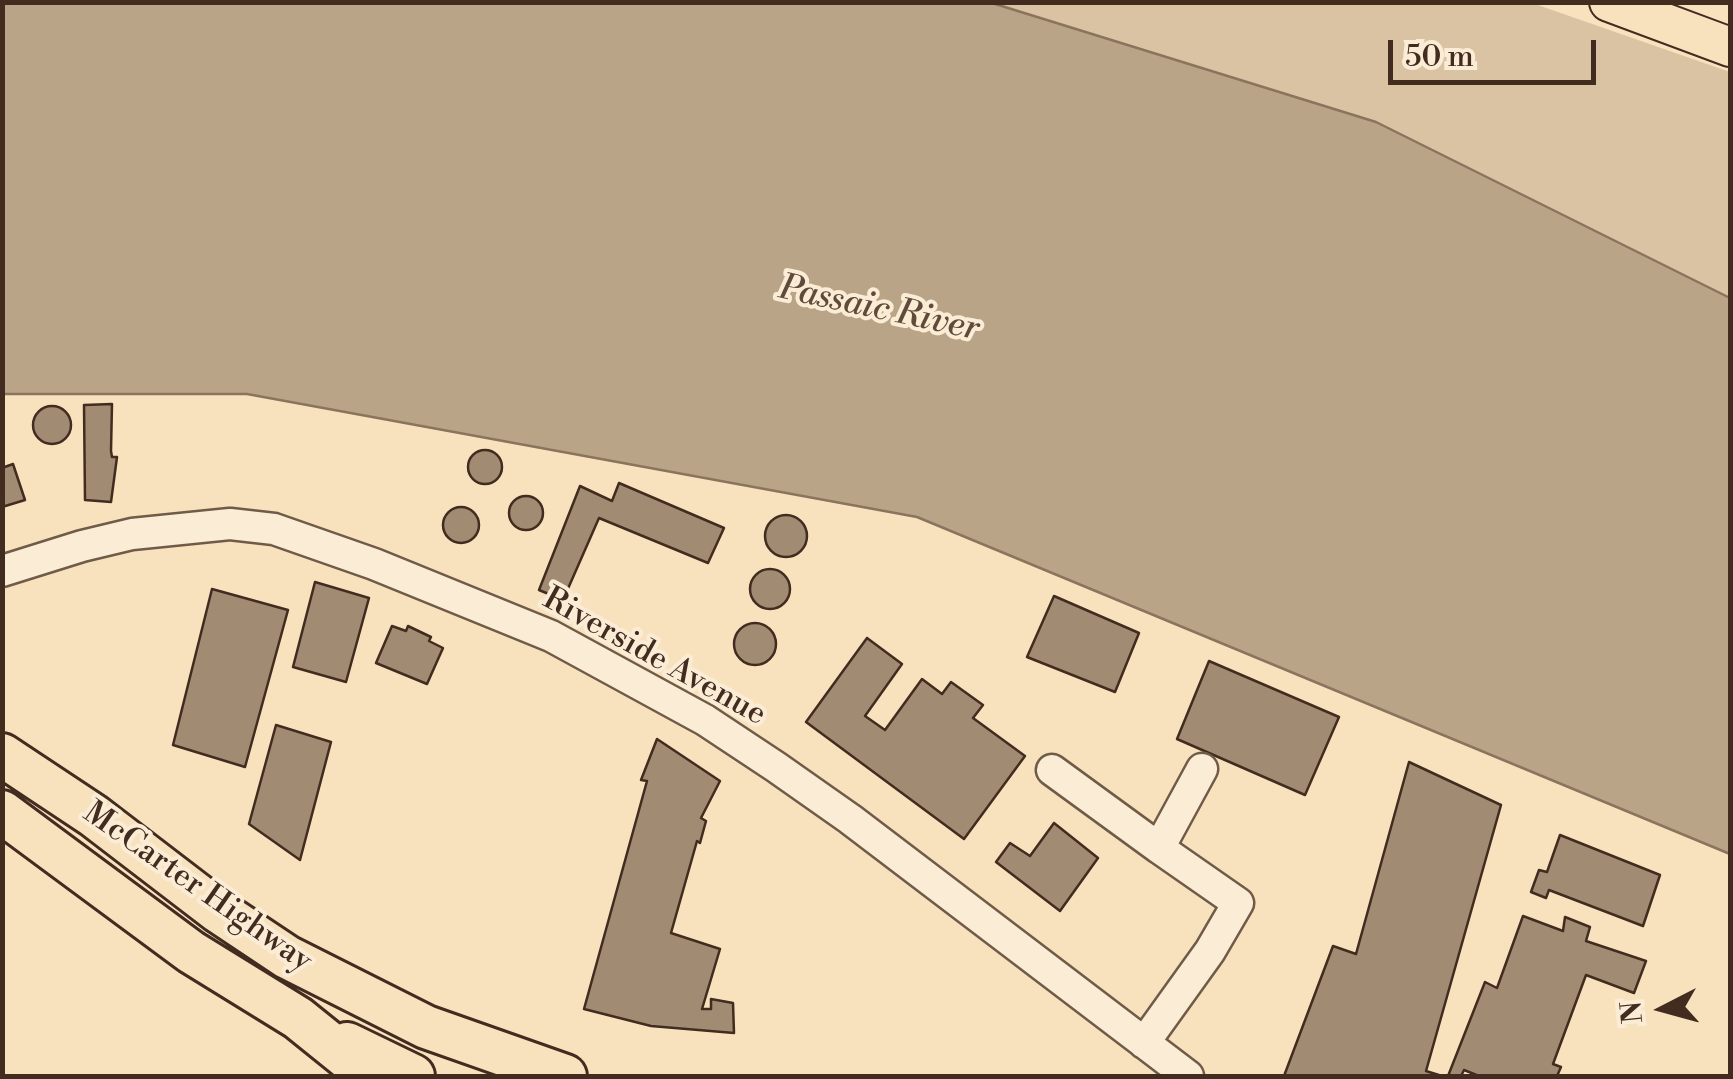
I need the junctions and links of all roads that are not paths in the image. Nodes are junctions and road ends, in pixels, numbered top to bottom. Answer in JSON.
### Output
{"nodes":[{"id":1,"x":1609,"y":2,"type":"edge"},
{"id":2,"x":1730,"y":48,"type":"edge"},
{"id":3,"x":2,"y":571,"type":"edge"},
{"id":4,"x":2,"y":755,"type":"edge"},
{"id":5,"x":1202,"y":769,"type":"dead end"},
{"id":6,"x":1052,"y":770,"type":"dead end"},
{"id":7,"x":2,"y":812,"type":"edge"},
{"id":8,"x":2,"y":836,"type":"edge"},
{"id":9,"x":1159,"y":848,"type":"junction"},
{"id":10,"x":129,"y":908,"type":"junction"},
{"id":11,"x":298,"y":1018,"type":"junction"},
{"id":12,"x":1144,"y":1043,"type":"junction"},
{"id":13,"x":370,"y":1076,"type":"edge"},
{"id":14,"x":414,"y":1076,"type":"edge"},
{"id":15,"x":565,"y":1076,"type":"edge"},
{"id":16,"x":1188,"y":1076,"type":"edge"}],
"edges":[{"from":1,"to":2,"type":"main road"},
{"from":3,"to":12,"type":"street","name":"Riverside Avenue"},
{"from":4,"to":15,"type":"highway","name":"McCarter Highway"},
{"from":5,"to":9,"type":"street"},
{"from":6,"to":9,"type":"street"},
{"from":7,"to":10,"type":"highway"},
{"from":8,"to":10,"type":"street"},
{"from":9,"to":12,"type":"street"},
{"from":10,"to":11,"type":"highway"},
{"from":11,"to":13,"type":"highway"},
{"from":11,"to":14,"type":"highway","name":"McCarter Highway"},
{"from":12,"to":16,"type":"street","name":"Riverside Avenue"}]}
